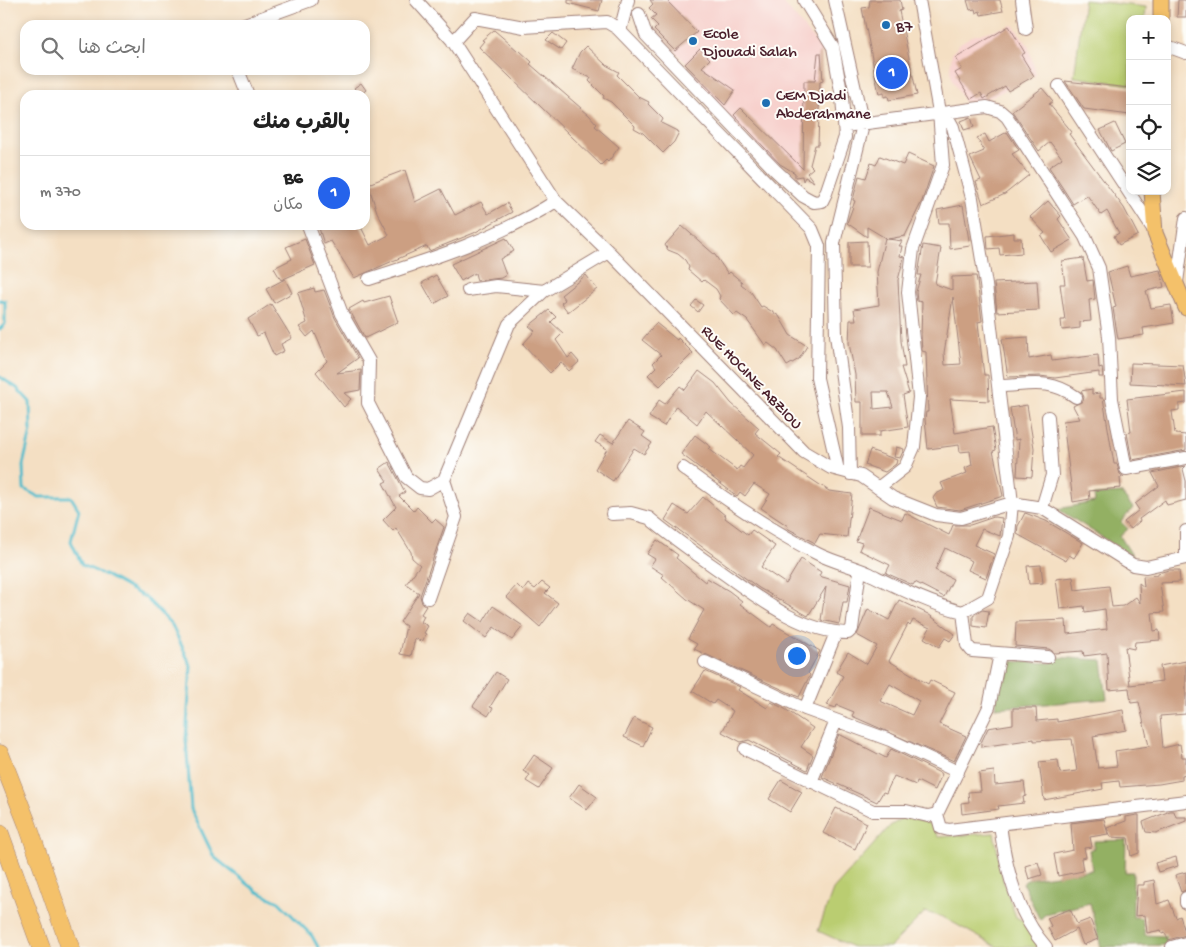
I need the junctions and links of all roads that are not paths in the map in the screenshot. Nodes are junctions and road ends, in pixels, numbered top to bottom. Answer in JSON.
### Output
{"nodes":[{"id":1,"x":311,"y":0,"type":"edge"},
{"id":2,"x":417,"y":0,"type":"edge"},
{"id":3,"x":628,"y":0,"type":"edge"},
{"id":4,"x":804,"y":0,"type":"edge"},
{"id":5,"x":835,"y":0,"type":"edge"},
{"id":6,"x":919,"y":0,"type":"edge"},
{"id":7,"x":1022,"y":0,"type":"edge"},
{"id":8,"x":1161,"y":0,"type":"edge"},
{"id":9,"x":639,"y":14,"type":"dead end"},
{"id":10,"x":1161,"y":15,"type":"edge"},
{"id":11,"x":256,"y":20,"type":"edge"},
{"id":12,"x":1026,"y":29,"type":"dead end"},
{"id":13,"x":620,"y":31,"type":"junction"},
{"id":14,"x":453,"y":42,"type":"junction"},
{"id":15,"x":1171,"y":47,"type":"edge"},
{"id":16,"x":1186,"y":53,"type":"edge"},
{"id":17,"x":240,"y":75,"type":"edge"},
{"id":18,"x":1059,"y":86,"type":"dead end"},
{"id":19,"x":246,"y":90,"type":"edge"},
{"id":20,"x":939,"y":112,"type":"junction"},
{"id":21,"x":863,"y":125,"type":"junction"},
{"id":22,"x":845,"y":126,"type":"junction"},
{"id":23,"x":1152,"y":195,"type":"edge"},
{"id":24,"x":556,"y":201,"type":"junction"},
{"id":25,"x":1186,"y":218,"type":"edge"},
{"id":26,"x":310,"y":230,"type":"edge"},
{"id":27,"x":1155,"y":233,"type":"junction"},
{"id":28,"x":609,"y":252,"type":"junction"},
{"id":29,"x":369,"y":280,"type":"dead end"},
{"id":30,"x":1177,"y":282,"type":"junction"},
{"id":31,"x":468,"y":290,"type":"dead end"},
{"id":32,"x":544,"y":291,"type":"junction"},
{"id":33,"x":1186,"y":308,"type":"edge"},
{"id":34,"x":1000,"y":386,"type":"junction"},
{"id":35,"x":1076,"y":397,"type":"dead end"},
{"id":36,"x":1048,"y":417,"type":"dead end"},
{"id":37,"x":1186,"y":458,"type":"edge"},
{"id":38,"x":683,"y":468,"type":"dead end"},
{"id":39,"x":844,"y":472,"type":"junction"},
{"id":40,"x":444,"y":480,"type":"junction"},
{"id":41,"x":878,"y":488,"type":"junction"},
{"id":42,"x":1012,"y":503,"type":"junction"},
{"id":43,"x":1042,"y":508,"type":"junction"},
{"id":44,"x":612,"y":514,"type":"dead end"},
{"id":45,"x":1186,"y":531,"type":"edge"},
{"id":46,"x":1186,"y":554,"type":"edge"},
{"id":47,"x":1186,"y":558,"type":"edge"},
{"id":48,"x":860,"y":570,"type":"junction"},
{"id":49,"x":428,"y":598,"type":"dead end"},
{"id":50,"x":963,"y":612,"type":"junction"},
{"id":51,"x":836,"y":633,"type":"junction"},
{"id":52,"x":1000,"y":654,"type":"junction"},
{"id":53,"x":1048,"y":657,"type":"dead end"},
{"id":54,"x":705,"y":662,"type":"dead end"},
{"id":55,"x":805,"y":709,"type":"junction"},
{"id":56,"x":836,"y":721,"type":"junction"},
{"id":57,"x":745,"y":749,"type":"dead end"},
{"id":58,"x":0,"y":754,"type":"edge"},
{"id":59,"x":958,"y":772,"type":"junction"},
{"id":60,"x":812,"y":782,"type":"junction"},
{"id":61,"x":1186,"y":801,"type":"edge"},
{"id":62,"x":936,"y":814,"type":"junction"},
{"id":63,"x":1000,"y":824,"type":"junction"},
{"id":64,"x":0,"y":834,"type":"edge"},
{"id":65,"x":1186,"y":898,"type":"edge"},
{"id":66,"x":1186,"y":903,"type":"edge"},
{"id":67,"x":1186,"y":943,"type":"edge"},
{"id":68,"x":41,"y":947,"type":"edge"},
{"id":69,"x":70,"y":947,"type":"edge"},
{"id":70,"x":1046,"y":947,"type":"edge"},
{"id":71,"x":1172,"y":947,"type":"edge"}],
"edges":[{"from":1,"to":11,"type":"street"},
{"from":2,"to":14,"type":"street","name":"RUE HOCINE ABZIOU"},
{"from":3,"to":13,"type":"street"},
{"from":4,"to":22,"type":"street"},
{"from":5,"to":21,"type":"street"},
{"from":6,"to":20,"type":"street"},
{"from":7,"to":12,"type":"street"},
{"from":8,"to":10,"type":"main road"},
{"from":9,"to":22,"type":"street"},
{"from":13,"to":14,"type":"street"},
{"from":13,"to":39,"type":"street"},
{"from":14,"to":24,"type":"street","name":"RUE HOCINE ABZIOU"},
{"from":15,"to":16,"type":"street"},
{"from":17,"to":19,"type":"street"},
{"from":18,"to":27,"type":"street"},
{"from":20,"to":21,"type":"street"},
{"from":20,"to":34,"type":"street"},
{"from":20,"to":37,"type":"street"},
{"from":20,"to":41,"type":"street"},
{"from":21,"to":22,"type":"street"},
{"from":21,"to":39,"type":"street"},
{"from":23,"to":27,"type":"main road"},
{"from":24,"to":28,"type":"street","name":"RUE HOCINE ABZIOU"},
{"from":24,"to":29,"type":"street"},
{"from":25,"to":30,"type":"street"},
{"from":26,"to":40,"type":"street"},
{"from":27,"to":30,"type":"main road"},
{"from":28,"to":32,"type":"street"},
{"from":28,"to":39,"type":"street","name":"RUE HOCINE ABZIOU"},
{"from":30,"to":33,"type":"main road"},
{"from":31,"to":32,"type":"street"},
{"from":32,"to":40,"type":"street"},
{"from":34,"to":35,"type":"street"},
{"from":34,"to":42,"type":"street"},
{"from":36,"to":43,"type":"street"},
{"from":38,"to":48,"type":"street"},
{"from":39,"to":41,"type":"street","name":"RUE HOCINE ABZIOU"},
{"from":40,"to":49,"type":"street"},
{"from":41,"to":42,"type":"street","name":"RUE HOCINE ABZIOU"},
{"from":42,"to":43,"type":"street","name":"RUE HOCINE ABZIOU"},
{"from":42,"to":50,"type":"street"},
{"from":43,"to":47,"type":"street","name":"RUE HOCINE ABZIOU"},
{"from":44,"to":51,"type":"street"},
{"from":45,"to":46,"type":"street"},
{"from":48,"to":50,"type":"street"},
{"from":48,"to":51,"type":"street"},
{"from":50,"to":52,"type":"street"},
{"from":51,"to":55,"type":"street"},
{"from":52,"to":53,"type":"street"},
{"from":52,"to":59,"type":"street"},
{"from":54,"to":55,"type":"street"},
{"from":55,"to":56,"type":"street"},
{"from":56,"to":59,"type":"street"},
{"from":56,"to":60,"type":"street"},
{"from":57,"to":60,"type":"street"},
{"from":58,"to":69,"type":"highway"},
{"from":59,"to":62,"type":"street"},
{"from":60,"to":62,"type":"street"},
{"from":61,"to":63,"type":"street"},
{"from":62,"to":63,"type":"street"},
{"from":63,"to":70,"type":"street"},
{"from":64,"to":68,"type":"highway"},
{"from":65,"to":66,"type":"street"},
{"from":67,"to":71,"type":"street"}]}
